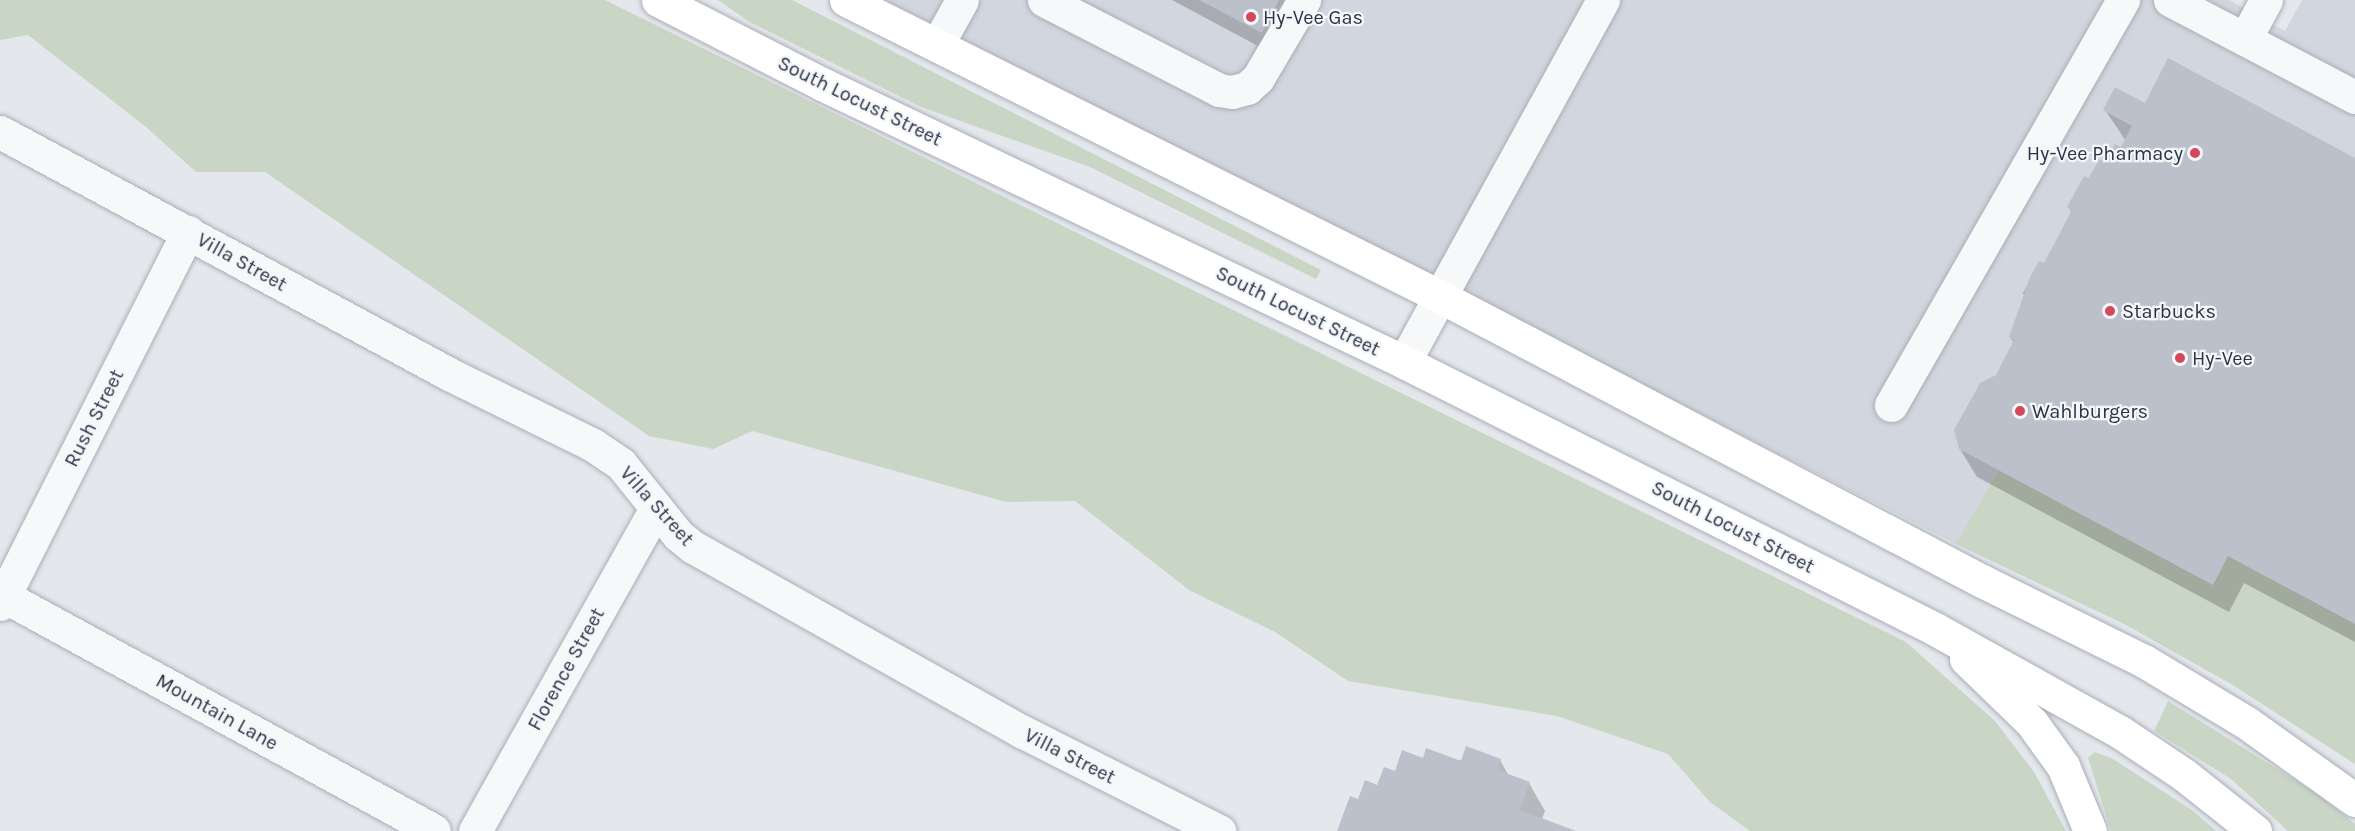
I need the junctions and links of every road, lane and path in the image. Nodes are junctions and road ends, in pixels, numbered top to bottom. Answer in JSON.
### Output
{"nodes":[{"id":1,"x":658,"y":0,"type":"edge"},
{"id":2,"x":846,"y":0,"type":"edge"},
{"id":3,"x":962,"y":0,"type":"edge"},
{"id":4,"x":1044,"y":0,"type":"edge"},
{"id":5,"x":1304,"y":0,"type":"edge"},
{"id":6,"x":1603,"y":0,"type":"edge"},
{"id":7,"x":2123,"y":0,"type":"edge"},
{"id":8,"x":2170,"y":0,"type":"edge"},
{"id":9,"x":2266,"y":0,"type":"edge"},
{"id":10,"x":2245,"y":39,"type":"junction"},
{"id":11,"x":937,"y":45,"type":"junction"},
{"id":12,"x":2355,"y":97,"type":"edge"},
{"id":13,"x":0,"y":132,"type":"edge"},
{"id":14,"x":188,"y":232,"type":"junction"},
{"id":15,"x":1441,"y":297,"type":"junction"},
{"id":16,"x":1404,"y":362,"type":"junction"},
{"id":17,"x":1891,"y":405,"type":"dead end"},
{"id":18,"x":656,"y":508,"type":"junction"},
{"id":19,"x":1,"y":598,"type":"edge"},
{"id":20,"x":1935,"y":629,"type":"junction"},
{"id":21,"x":2355,"y":800,"type":"edge"},
{"id":22,"x":435,"y":831,"type":"edge"},
{"id":23,"x":475,"y":831,"type":"edge"},
{"id":24,"x":1219,"y":831,"type":"edge"},
{"id":25,"x":2090,"y":831,"type":"edge"},
{"id":26,"x":2255,"y":831,"type":"edge"}],
"edges":[{"from":1,"to":16,"type":"highway","name":"South Locust Street"},
{"from":2,"to":11,"type":"highway"},
{"from":3,"to":11,"type":"street"},
{"from":4,"to":5,"type":"street"},
{"from":6,"to":15,"type":"street"},
{"from":7,"to":17,"type":"street"},
{"from":8,"to":10,"type":"street"},
{"from":9,"to":10,"type":"street"},
{"from":10,"to":12,"type":"street"},
{"from":11,"to":15,"type":"highway"},
{"from":13,"to":14,"type":"street","name":"Villa Street"},
{"from":14,"to":18,"type":"street","name":"Villa Street"},
{"from":14,"to":19,"type":"street","name":"Rush Street"},
{"from":15,"to":16,"type":"street"},
{"from":15,"to":21,"type":"highway"},
{"from":16,"to":20,"type":"highway","name":"South Locust Street"},
{"from":18,"to":23,"type":"street","name":"Florence Street"},
{"from":18,"to":24,"type":"street","name":"Villa Street"},
{"from":19,"to":22,"type":"street","name":"Mountain Lane"},
{"from":20,"to":25,"type":"highway"},
{"from":20,"to":26,"type":"highway"}]}
